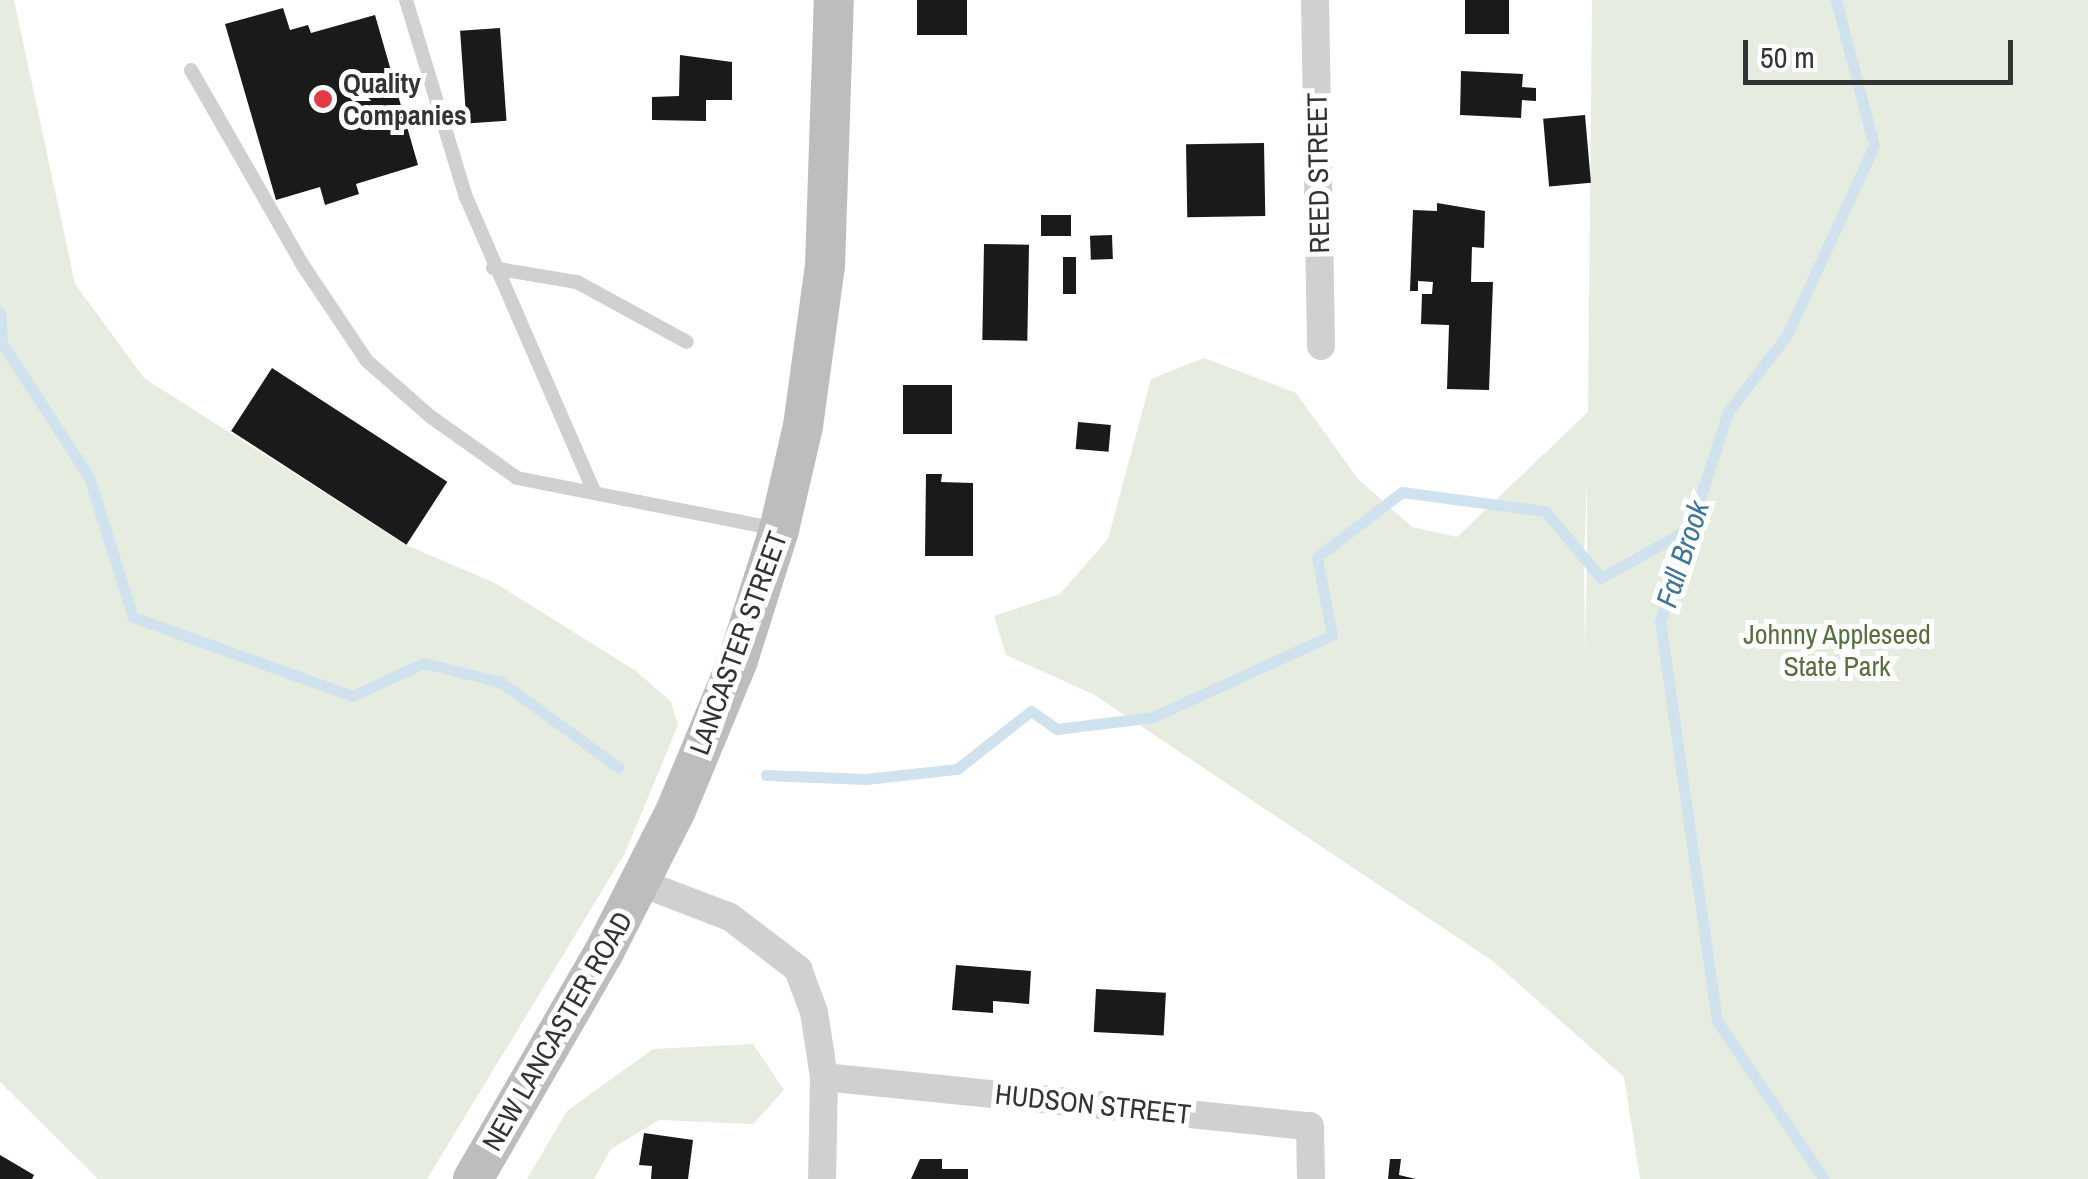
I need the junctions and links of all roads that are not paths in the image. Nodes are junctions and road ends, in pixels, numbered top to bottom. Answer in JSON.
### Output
{"nodes":[{"id":1,"x":406,"y":0,"type":"edge"},
{"id":2,"x":834,"y":0,"type":"edge"},
{"id":3,"x":1314,"y":0,"type":"edge"},
{"id":4,"x":191,"y":70,"type":"dead end"},
{"id":5,"x":493,"y":268,"type":"junction"},
{"id":6,"x":687,"y":342,"type":"dead end"},
{"id":7,"x":1322,"y":346,"type":"dead end"},
{"id":8,"x":594,"y":491,"type":"junction"},
{"id":9,"x":779,"y":530,"type":"junction"},
{"id":10,"x":641,"y":883,"type":"junction"},
{"id":11,"x":824,"y":1077,"type":"junction"},
{"id":12,"x":473,"y":1179,"type":"edge"},
{"id":13,"x":822,"y":1179,"type":"edge"},
{"id":14,"x":1311,"y":1179,"type":"edge"}],
"edges":[{"from":1,"to":5,"type":"lane"},
{"from":2,"to":9,"type":"main road","name":"LANCASTER STREET"},
{"from":3,"to":7,"type":"street","name":"REED STREET"},
{"from":4,"to":8,"type":"lane"},
{"from":5,"to":6,"type":"lane"},
{"from":5,"to":8,"type":"lane"},
{"from":8,"to":9,"type":"lane"},
{"from":9,"to":10,"type":"main road","name":"LANCASTER STREET"},
{"from":10,"to":11,"type":"street"},
{"from":10,"to":12,"type":"main road","name":"NEW LANCASTER ROAD"},
{"from":11,"to":13,"type":"street"},
{"from":11,"to":14,"type":"street","name":"HUDSON STREET"}]}
